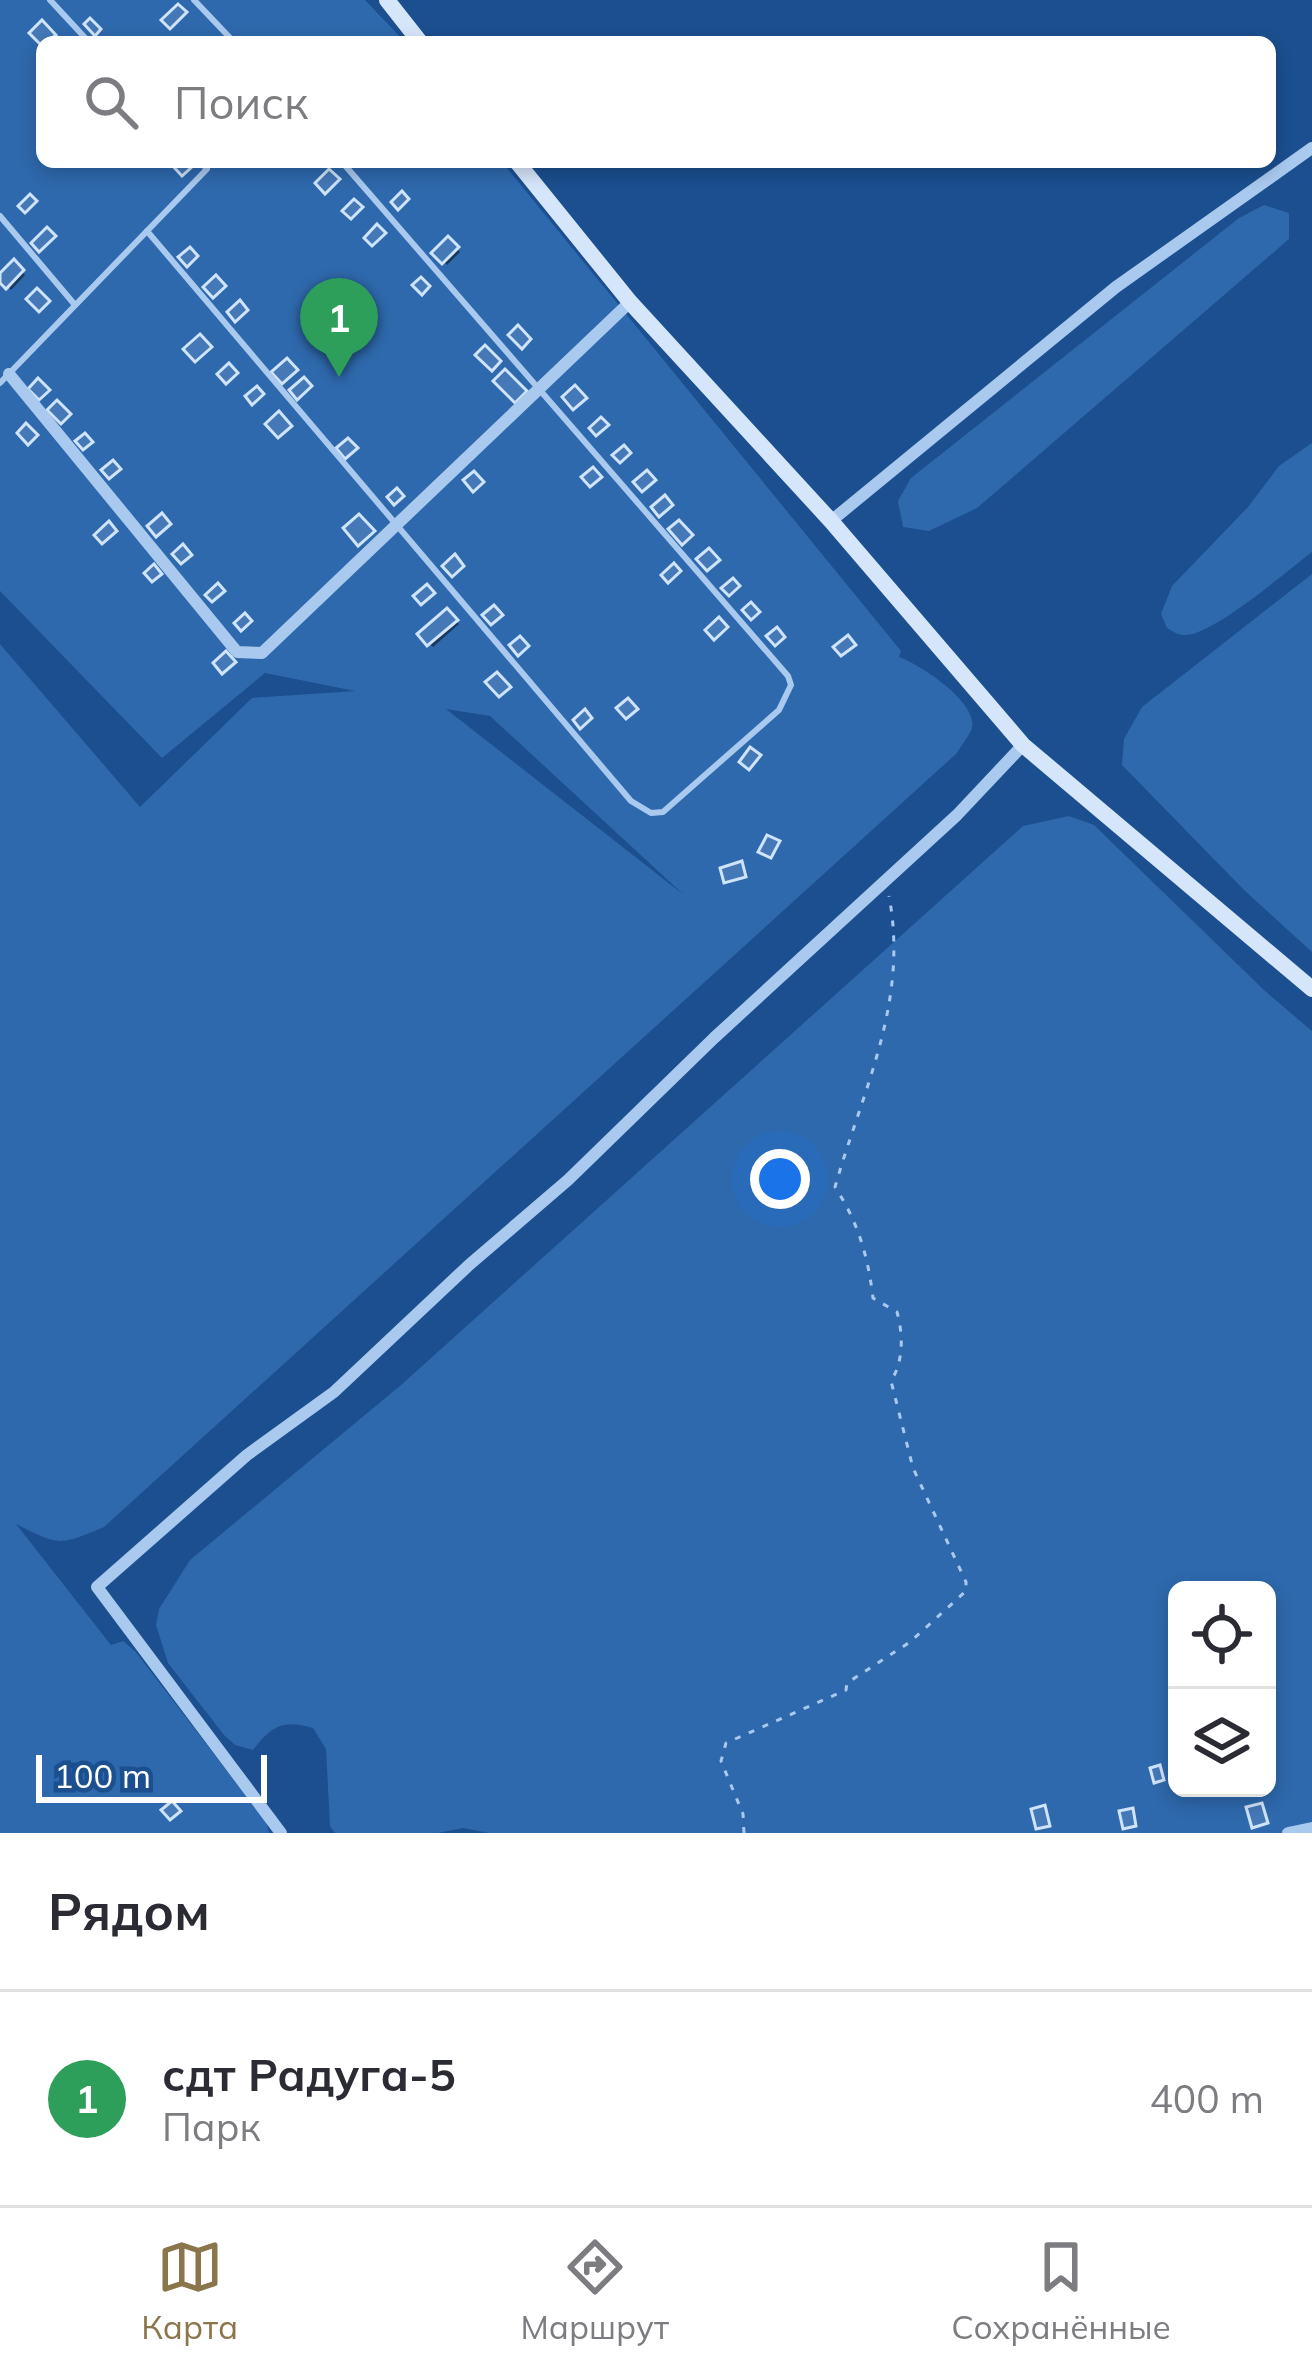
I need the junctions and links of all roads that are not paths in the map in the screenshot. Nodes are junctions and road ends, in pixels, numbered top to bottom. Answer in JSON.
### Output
{"nodes":[{"id":1,"x":50,"y":0,"type":"edge"},
{"id":2,"x":194,"y":0,"type":"edge"},
{"id":3,"x":387,"y":0,"type":"edge"},
{"id":4,"x":83,"y":36,"type":"edge"},
{"id":5,"x":228,"y":36,"type":"edge"},
{"id":6,"x":415,"y":36,"type":"edge"},
{"id":7,"x":1312,"y":148,"type":"edge"},
{"id":8,"x":202,"y":168,"type":"edge"},
{"id":9,"x":347,"y":168,"type":"edge"},
{"id":10,"x":522,"y":168,"type":"edge"},
{"id":11,"x":0,"y":216,"type":"edge"},
{"id":12,"x":148,"y":231,"type":"junction"},
{"id":13,"x":630,"y":302,"type":"junction"},
{"id":14,"x":75,"y":305,"type":"junction"},
{"id":15,"x":4,"y":378,"type":"edge"},
{"id":16,"x":540,"y":388,"type":"junction"},
{"id":17,"x":831,"y":521,"type":"junction"},
{"id":18,"x":395,"y":526,"type":"junction"},
{"id":19,"x":1023,"y":745,"type":"junction"},
{"id":20,"x":1312,"y":989,"type":"edge"},
{"id":21,"x":1312,"y":1828,"type":"edge"},
{"id":22,"x":281,"y":1833,"type":"edge"},
{"id":23,"x":1288,"y":1833,"type":"edge"}],
"edges":[{"from":1,"to":4,"type":"lane"},
{"from":2,"to":5,"type":"lane"},
{"from":3,"to":6,"type":"street"},
{"from":7,"to":17,"type":"street"},
{"from":8,"to":12,"type":"lane"},
{"from":9,"to":16,"type":"lane"},
{"from":10,"to":13,"type":"street"},
{"from":11,"to":14,"type":"lane"},
{"from":12,"to":14,"type":"lane"},
{"from":12,"to":18,"type":"lane"},
{"from":13,"to":16,"type":"street"},
{"from":13,"to":17,"type":"street"},
{"from":14,"to":15,"type":"lane"},
{"from":15,"to":18,"type":"street"},
{"from":16,"to":18,"type":"street"},
{"from":16,"to":18,"type":"lane"},
{"from":17,"to":19,"type":"street"},
{"from":19,"to":20,"type":"street"},
{"from":19,"to":22,"type":"street"},
{"from":21,"to":23,"type":"street"}]}
